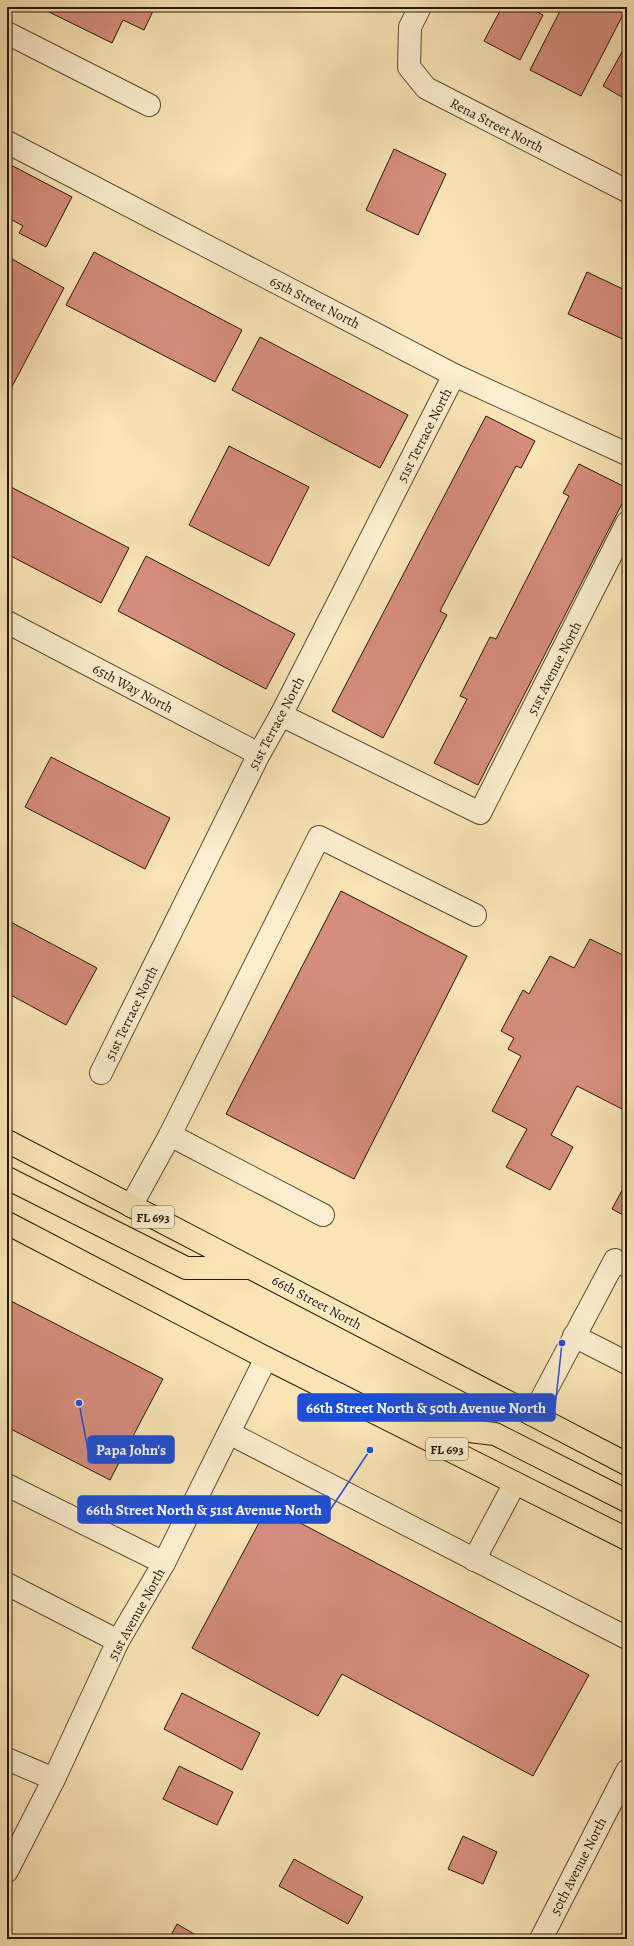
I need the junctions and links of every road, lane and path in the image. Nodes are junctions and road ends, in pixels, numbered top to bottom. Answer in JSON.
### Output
{"nodes":[{"id":1,"x":420,"y":7,"type":"edge"},
{"id":2,"x":7,"y":34,"type":"edge"},
{"id":3,"x":149,"y":105,"type":"dead end"},
{"id":4,"x":7,"y":142,"type":"edge"},
{"id":5,"x":627,"y":191,"type":"edge"},
{"id":6,"x":454,"y":375,"type":"junction"},
{"id":7,"x":627,"y":454,"type":"edge"},
{"id":8,"x":627,"y":523,"type":"edge"},
{"id":9,"x":7,"y":622,"type":"edge"},
{"id":10,"x":281,"y":715,"type":"junction"},
{"id":11,"x":259,"y":754,"type":"junction"},
{"id":12,"x":475,"y":915,"type":"dead end"},
{"id":13,"x":101,"y":1073,"type":"dead end"},
{"id":14,"x":170,"y":1135,"type":"junction"},
{"id":15,"x":7,"y":1141,"type":"edge"},
{"id":16,"x":7,"y":1178,"type":"edge"},
{"id":17,"x":131,"y":1206,"type":"junction"},
{"id":18,"x":323,"y":1215,"type":"dead end"},
{"id":19,"x":7,"y":1223,"type":"edge"},
{"id":20,"x":627,"y":1266,"type":"edge"},
{"id":21,"x":253,"y":1268,"type":"junction"},
{"id":22,"x":574,"y":1336,"type":"junction"},
{"id":23,"x":266,"y":1358,"type":"junction"},
{"id":24,"x":627,"y":1362,"type":"edge"},
{"id":25,"x":533,"y":1415,"type":"junction"},
{"id":26,"x":394,"y":1422,"type":"junction"},
{"id":27,"x":229,"y":1433,"type":"junction"},
{"id":28,"x":627,"y":1464,"type":"edge"},
{"id":29,"x":515,"y":1483,"type":"junction"},
{"id":30,"x":7,"y":1484,"type":"edge"},
{"id":31,"x":627,"y":1501,"type":"edge"},
{"id":32,"x":627,"y":1539,"type":"edge"},
{"id":33,"x":474,"y":1560,"type":"junction"},
{"id":34,"x":164,"y":1563,"type":"junction"},
{"id":35,"x":7,"y":1584,"type":"edge"},
{"id":36,"x":627,"y":1638,"type":"edge"},
{"id":37,"x":118,"y":1641,"type":"junction"},
{"id":38,"x":7,"y":1759,"type":"edge"},
{"id":39,"x":627,"y":1771,"type":"edge"},
{"id":40,"x":54,"y":1779,"type":"junction"},
{"id":41,"x":7,"y":1871,"type":"edge"},
{"id":42,"x":541,"y":1939,"type":"edge"}],
"edges":[{"from":1,"to":5,"type":"street","name":"Rena Street North"},
{"from":2,"to":3,"type":"street"},
{"from":4,"to":6,"type":"street","name":"65th Street North"},
{"from":6,"to":7,"type":"street","name":"65th Street North"},
{"from":6,"to":10,"type":"street","name":"51st Terrace North"},
{"from":8,"to":10,"type":"street","name":"51st Avenue North"},
{"from":9,"to":11,"type":"street","name":"65th Way North"},
{"from":10,"to":11,"type":"street","name":"51st Terrace North"},
{"from":11,"to":13,"type":"street","name":"51st Terrace North"},
{"from":12,"to":14,"type":"street"},
{"from":14,"to":17,"type":"street"},
{"from":14,"to":18,"type":"street"},
{"from":15,"to":17,"type":"main road","name":"66th Street North","number":"FL 693"},
{"from":16,"to":21,"type":"main road"},
{"from":17,"to":21,"type":"main road","name":"66th Street North","number":"FL 693"},
{"from":19,"to":23,"type":"main road","number":"FL 693"},
{"from":20,"to":22,"type":"street"},
{"from":21,"to":25,"type":"main road","name":"66th Street North","number":"FL 693"},
{"from":22,"to":24,"type":"street"},
{"from":22,"to":25,"type":"street"},
{"from":23,"to":26,"type":"main road","number":"FL 693"},
{"from":23,"to":27,"type":"street","name":"51st Avenue North"},
{"from":25,"to":28,"type":"main road","name":"66th Street North","number":"FL 693"},
{"from":26,"to":29,"type":"main road","number":"FL 693"},
{"from":26,"to":31,"type":"main road"},
{"from":27,"to":33,"type":"street"},
{"from":27,"to":34,"type":"street","name":"51st Avenue North"},
{"from":29,"to":32,"type":"main road","number":"FL 693"},
{"from":29,"to":33,"type":"street"},
{"from":30,"to":34,"type":"street"},
{"from":33,"to":36,"type":"street"},
{"from":34,"to":37,"type":"street","name":"51st Avenue North"},
{"from":35,"to":37,"type":"street"},
{"from":37,"to":40,"type":"street","name":"51st Avenue North"},
{"from":38,"to":40,"type":"street"},
{"from":39,"to":42,"type":"street","name":"50th Avenue North"},
{"from":40,"to":41,"type":"street","name":"51st Avenue North"}]}
